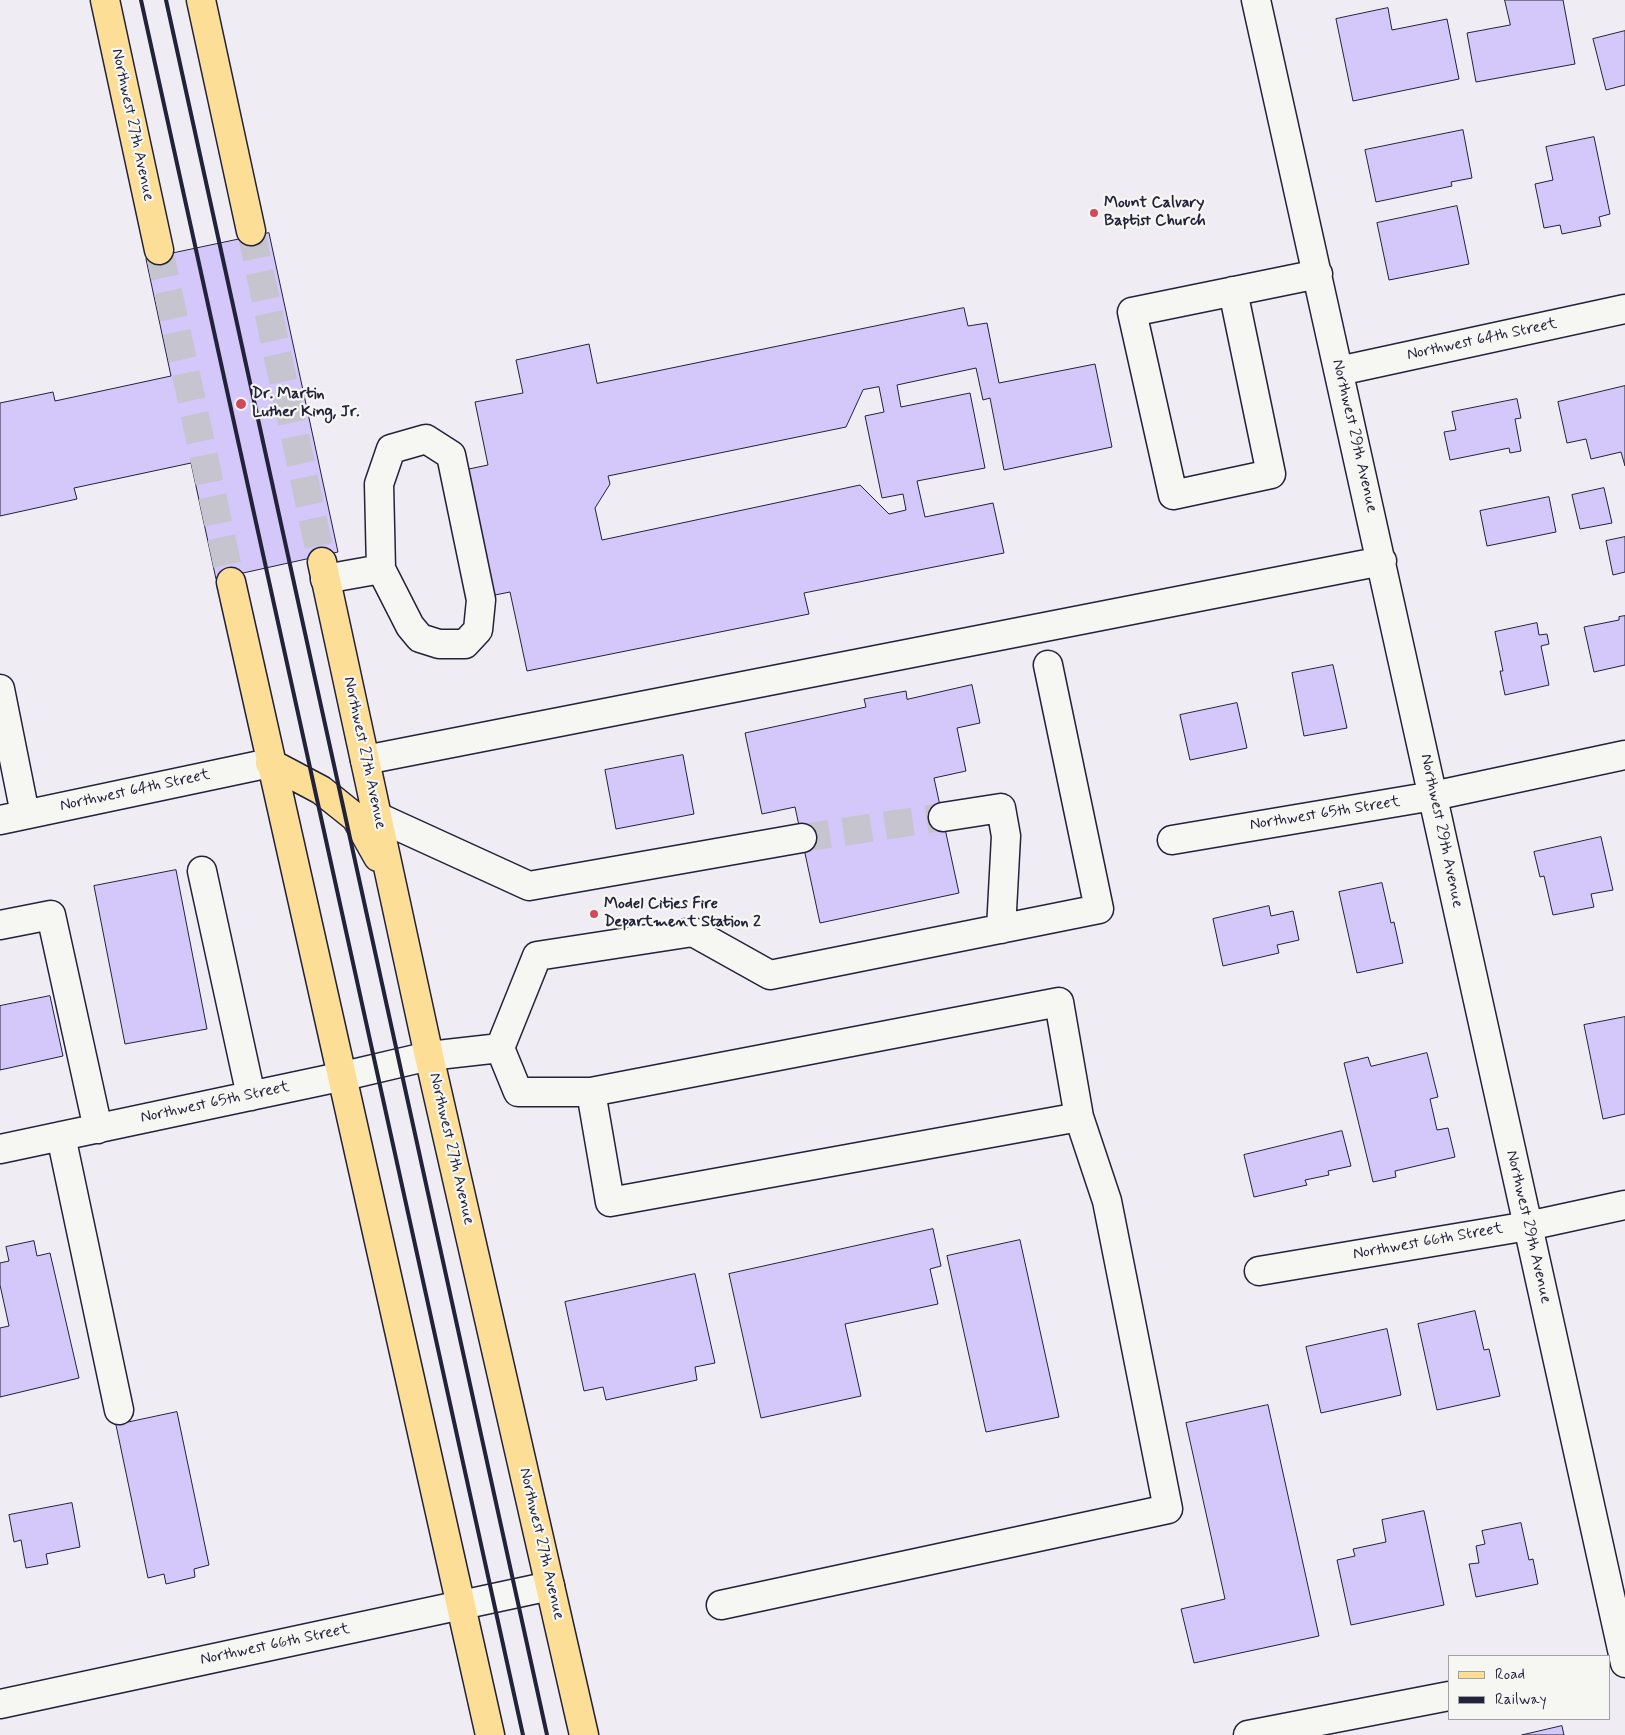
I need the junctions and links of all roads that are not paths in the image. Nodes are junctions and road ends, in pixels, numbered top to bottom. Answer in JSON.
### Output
{"nodes":[{"id":1,"x":105,"y":0,"type":"edge"},
{"id":2,"x":201,"y":0,"type":"edge"},
{"id":3,"x":1256,"y":0,"type":"edge"},
{"id":4,"x":251,"y":231,"type":"tunnel mouth"},
{"id":5,"x":159,"y":250,"type":"tunnel mouth"},
{"id":6,"x":1318,"y":274,"type":"junction"},
{"id":7,"x":1233,"y":291,"type":"junction"},
{"id":8,"x":1625,"y":309,"type":"edge"},
{"id":9,"x":1340,"y":371,"type":"junction"},
{"id":10,"x":1382,"y":561,"type":"junction"},
{"id":11,"x":381,"y":569,"type":"junction"},
{"id":12,"x":324,"y":570,"type":"joint"},
{"id":13,"x":231,"y":582,"type":"tunnel mouth"},
{"id":14,"x":1048,"y":664,"type":"dead end"},
{"id":15,"x":0,"y":689,"type":"edge"},
{"id":16,"x":4,"y":730,"type":"edge"},
{"id":17,"x":1625,"y":755,"type":"edge"},
{"id":18,"x":364,"y":760,"type":"junction"},
{"id":19,"x":270,"y":763,"type":"junction"},
{"id":20,"x":1433,"y":796,"type":"junction"},
{"id":21,"x":13,"y":817,"type":"edge"},
{"id":22,"x":378,"y":817,"type":"junction"},
{"id":23,"x":942,"y":817,"type":"tunnel mouth"},
{"id":24,"x":802,"y":838,"type":"tunnel mouth"},
{"id":25,"x":1172,"y":840,"type":"dead end"},
{"id":26,"x":202,"y":871,"type":"dead end"},
{"id":27,"x":390,"y":878,"type":"junction"},
{"id":28,"x":0,"y":925,"type":"edge"},
{"id":29,"x":1001,"y":929,"type":"junction"},
{"id":30,"x":500,"y":1048,"type":"junction"},
{"id":31,"x":429,"y":1056,"type":"junction"},
{"id":32,"x":344,"y":1076,"type":"junction"},
{"id":33,"x":591,"y":1092,"type":"junction"},
{"id":34,"x":251,"y":1096,"type":"junction"},
{"id":35,"x":1079,"y":1117,"type":"junction"},
{"id":36,"x":98,"y":1128,"type":"junction"},
{"id":37,"x":61,"y":1136,"type":"junction"},
{"id":38,"x":0,"y":1149,"type":"edge"},
{"id":39,"x":1625,"y":1205,"type":"edge"},
{"id":40,"x":1528,"y":1226,"type":"junction"},
{"id":41,"x":1259,"y":1271,"type":"dead end"},
{"id":42,"x":119,"y":1410,"type":"dead end"},
{"id":43,"x":550,"y":1586,"type":"junction"},
{"id":44,"x":461,"y":1605,"type":"junction"},
{"id":45,"x":721,"y":1605,"type":"dead end"},
{"id":46,"x":1625,"y":1662,"type":"edge"},
{"id":47,"x":1610,"y":1664,"type":"edge"},
{"id":48,"x":1448,"y":1696,"type":"edge"},
{"id":49,"x":0,"y":1704,"type":"edge"},
{"id":50,"x":490,"y":1735,"type":"edge"},
{"id":51,"x":584,"y":1735,"type":"edge"},
{"id":52,"x":1248,"y":1735,"type":"edge"}],
"edges":[{"from":1,"to":5,"type":"main road","name":"Northwest 27th Avenue"},
{"from":2,"to":4,"type":"main road"},
{"from":3,"to":6,"type":"street","name":"Northwest 29th Avenue"},
{"from":6,"to":7,"type":"street"},
{"from":6,"to":9,"type":"street","name":"Northwest 29th Avenue"},
{"from":7,"to":7,"type":"street"},
{"from":8,"to":9,"type":"street","name":"Northwest 64th Street"},
{"from":9,"to":10,"type":"street","name":"Northwest 29th Avenue"},
{"from":10,"to":18,"type":"street"},
{"from":10,"to":20,"type":"street","name":"Northwest 29th Avenue"},
{"from":11,"to":11,"type":"street"},
{"from":11,"to":12,"type":"street"},
{"from":12,"to":18,"type":"main road","name":"Northwest 27th Avenue"},
{"from":13,"to":19,"type":"main road"},
{"from":14,"to":29,"type":"street"},
{"from":15,"to":16,"type":"street"},
{"from":16,"to":21,"type":"street"},
{"from":17,"to":20,"type":"street","name":"Northwest 65th Street"},
{"from":18,"to":22,"type":"main road","name":"Northwest 27th Avenue"},
{"from":19,"to":21,"type":"street","name":"Northwest 64th Street"},
{"from":19,"to":27,"type":"main road"},
{"from":19,"to":32,"type":"main road"},
{"from":20,"to":25,"type":"street","name":"Northwest 65th Street"},
{"from":20,"to":40,"type":"street","name":"Northwest 29th Avenue"},
{"from":22,"to":24,"type":"street"},
{"from":22,"to":27,"type":"main road","name":"Northwest 27th Avenue"},
{"from":23,"to":29,"type":"street"},
{"from":26,"to":34,"type":"street"},
{"from":27,"to":31,"type":"main road","name":"Northwest 27th Avenue"},
{"from":28,"to":36,"type":"street"},
{"from":29,"to":30,"type":"street"},
{"from":30,"to":31,"type":"street","name":"Northwest 65th Street"},
{"from":30,"to":33,"type":"street"},
{"from":31,"to":32,"type":"street","name":"Northwest 65th Street"},
{"from":31,"to":43,"type":"main road","name":"Northwest 27th Avenue"},
{"from":32,"to":34,"type":"street","name":"Northwest 65th Street"},
{"from":32,"to":44,"type":"main road"},
{"from":33,"to":35,"type":"street"},
{"from":33,"to":35,"type":"street"},
{"from":34,"to":36,"type":"street","name":"Northwest 65th Street"},
{"from":35,"to":45,"type":"street"},
{"from":36,"to":37,"type":"street","name":"Northwest 65th Street"},
{"from":37,"to":38,"type":"street","name":"Northwest 65th Street"},
{"from":37,"to":42,"type":"street"},
{"from":39,"to":40,"type":"street","name":"Northwest 66th Street"},
{"from":40,"to":41,"type":"street","name":"Northwest 66th Street"},
{"from":40,"to":46,"type":"street","name":"Northwest 29th Avenue"},
{"from":43,"to":44,"type":"street","name":"Northwest 66th Street"},
{"from":43,"to":51,"type":"main road","name":"Northwest 27th Avenue"},
{"from":44,"to":49,"type":"street","name":"Northwest 66th Street"},
{"from":44,"to":50,"type":"main road"},
{"from":46,"to":47,"type":"street"},
{"from":48,"to":52,"type":"street"}]}
